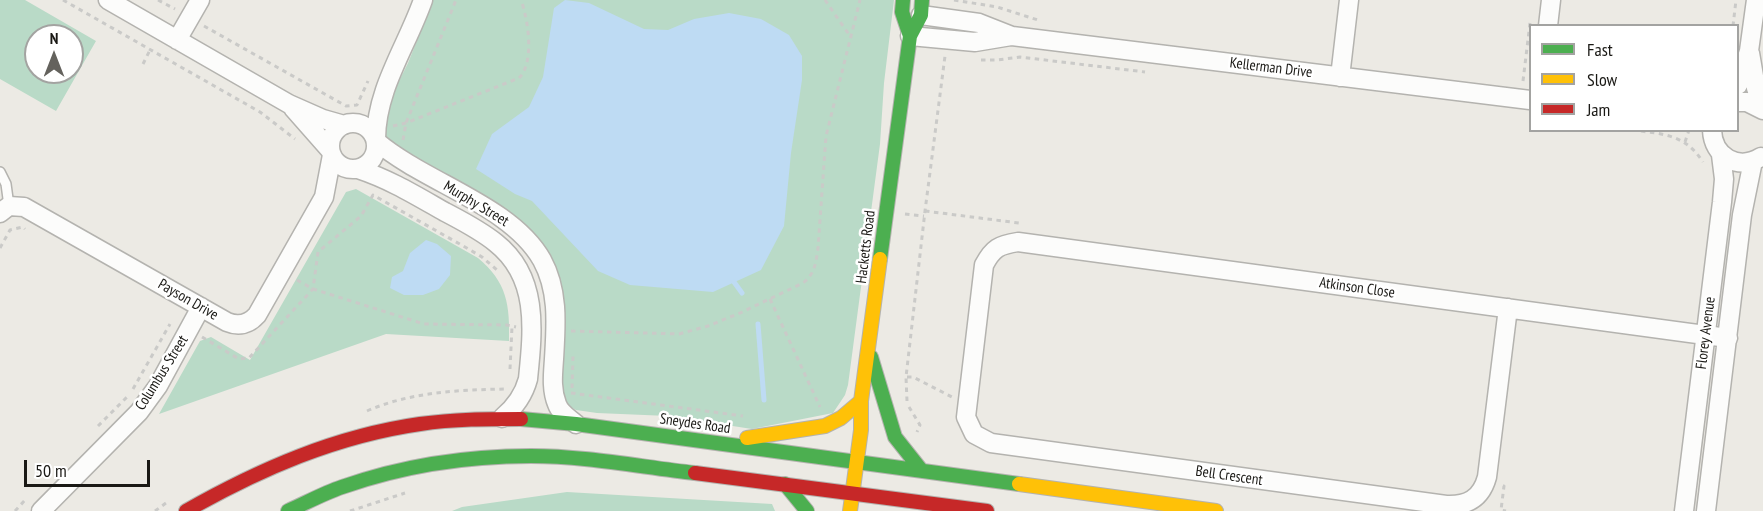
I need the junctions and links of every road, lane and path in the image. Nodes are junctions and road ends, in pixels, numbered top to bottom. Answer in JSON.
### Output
{"nodes":[{"id":1,"x":63,"y":0,"type":"edge"},
{"id":2,"x":108,"y":0,"type":"edge"},
{"id":3,"x":158,"y":0,"type":"edge"},
{"id":4,"x":200,"y":0,"type":"edge"},
{"id":5,"x":423,"y":0,"type":"edge"},
{"id":6,"x":456,"y":0,"type":"edge"},
{"id":7,"x":521,"y":0,"type":"edge"},
{"id":8,"x":825,"y":0,"type":"edge"},
{"id":9,"x":860,"y":0,"type":"edge"},
{"id":10,"x":953,"y":0,"type":"edge"},
{"id":11,"x":1349,"y":0,"type":"edge"},
{"id":12,"x":1551,"y":0,"type":"edge"},
{"id":13,"x":1736,"y":0,"type":"edge"},
{"id":14,"x":1756,"y":0,"type":"edge"},
{"id":15,"x":902,"y":6,"type":"edge"},
{"id":16,"x":922,"y":7,"type":"edge"},
{"id":17,"x":190,"y":18,"type":"junction"},
{"id":18,"x":943,"y":18,"type":"junction"},
{"id":19,"x":1041,"y":21,"type":"dead end"},
{"id":20,"x":1548,"y":24,"type":"edge"},
{"id":21,"x":1733,"y":24,"type":"edge"},
{"id":22,"x":1529,"y":31,"type":"edge"},
{"id":23,"x":850,"y":36,"type":"junction"},
{"id":24,"x":910,"y":36,"type":"junction"},
{"id":25,"x":1012,"y":36,"type":"junction"},
{"id":26,"x":177,"y":40,"type":"junction"},
{"id":27,"x":943,"y":48,"type":"junction"},
{"id":28,"x":1749,"y":51,"type":"junction"},
{"id":29,"x":954,"y":57,"type":"dead end"},
{"id":30,"x":974,"y":59,"type":"dead end"},
{"id":31,"x":1151,"y":72,"type":"dead end"},
{"id":32,"x":371,"y":75,"type":"dead end"},
{"id":33,"x":1340,"y":77,"type":"junction"},
{"id":34,"x":1739,"y":79,"type":"edge"},
{"id":35,"x":1529,"y":82,"type":"edge"},
{"id":36,"x":382,"y":96,"type":"junction"},
{"id":37,"x":1529,"y":100,"type":"edge"},
{"id":38,"x":1739,"y":102,"type":"edge"},
{"id":39,"x":289,"y":104,"type":"junction"},
{"id":40,"x":1763,"y":109,"type":"edge"},
{"id":41,"x":406,"y":123,"type":"junction"},
{"id":42,"x":347,"y":124,"type":"junction"},
{"id":43,"x":1646,"y":132,"type":"edge"},
{"id":44,"x":1705,"y":139,"type":"edge"},
{"id":45,"x":376,"y":140,"type":"junction"},
{"id":46,"x":403,"y":140,"type":"dead end"},
{"id":47,"x":301,"y":143,"type":"dead end"},
{"id":48,"x":331,"y":152,"type":"junction"},
{"id":49,"x":1758,"y":158,"type":"edge"},
{"id":50,"x":1706,"y":166,"type":"dead end"},
{"id":51,"x":354,"y":169,"type":"junction"},
{"id":52,"x":0,"y":172,"type":"edge"},
{"id":53,"x":373,"y":195,"type":"dead end"},
{"id":54,"x":324,"y":197,"type":"junction"},
{"id":55,"x":5,"y":210,"type":"edge"},
{"id":56,"x":925,"y":211,"type":"junction"},
{"id":57,"x":955,"y":215,"type":"dead end"},
{"id":58,"x":33,"y":233,"type":"dead end"},
{"id":59,"x":0,"y":248,"type":"edge"},
{"id":60,"x":990,"y":254,"type":"joint"},
{"id":61,"x":282,"y":272,"type":"junction"},
{"id":62,"x":498,"y":272,"type":"dead end"},
{"id":63,"x":770,"y":298,"type":"junction"},
{"id":64,"x":201,"y":307,"type":"junction"},
{"id":65,"x":1508,"y":308,"type":"junction"},
{"id":66,"x":512,"y":318,"type":"dead end"},
{"id":67,"x":171,"y":323,"type":"dead end"},
{"id":68,"x":512,"y":327,"type":"junction"},
{"id":69,"x":574,"y":331,"type":"dead end"},
{"id":70,"x":1706,"y":335,"type":"junction"},
{"id":71,"x":1728,"y":338,"type":"junction"},
{"id":72,"x":869,"y":351,"type":"junction"},
{"id":73,"x":906,"y":377,"type":"junction"},
{"id":74,"x":509,"y":378,"type":"dead end"},
{"id":75,"x":966,"y":400,"type":"junction"},
{"id":76,"x":861,"y":401,"type":"junction"},
{"id":77,"x":821,"y":410,"type":"dead end"},
{"id":78,"x":502,"y":418,"type":"junction"},
{"id":79,"x":576,"y":424,"type":"junction"},
{"id":80,"x":97,"y":427,"type":"dead end"},
{"id":81,"x":913,"y":434,"type":"dead end"},
{"id":82,"x":707,"y":443,"type":"junction"},
{"id":83,"x":857,"y":461,"type":"junction"},
{"id":84,"x":922,"y":471,"type":"junction"},
{"id":85,"x":1506,"y":475,"type":"dead end"},
{"id":86,"x":785,"y":484,"type":"junction"},
{"id":87,"x":1504,"y":486,"type":"dead end"},
{"id":88,"x":414,"y":490,"type":"dead end"},
{"id":89,"x":852,"y":493,"type":"junction"},
{"id":90,"x":32,"y":494,"type":"dead end"},
{"id":91,"x":15,"y":511,"type":"edge"},
{"id":92,"x":41,"y":511,"type":"edge"},
{"id":93,"x":186,"y":511,"type":"edge"},
{"id":94,"x":288,"y":511,"type":"edge"},
{"id":95,"x":350,"y":511,"type":"edge"},
{"id":96,"x":807,"y":511,"type":"edge"},
{"id":97,"x":850,"y":511,"type":"edge"},
{"id":98,"x":985,"y":511,"type":"edge"},
{"id":99,"x":1216,"y":511,"type":"edge"},
{"id":100,"x":1684,"y":511,"type":"edge"},
{"id":101,"x":1706,"y":511,"type":"edge"}],
"edges":[{"from":1,"to":47,"type":"path"},
{"from":2,"to":26,"type":"street"},
{"from":3,"to":17,"type":"path"},
{"from":4,"to":17,"type":"street"},
{"from":5,"to":36,"type":"street"},
{"from":6,"to":41,"type":"path"},
{"from":7,"to":41,"type":"path"},
{"from":8,"to":23,"type":"path"},
{"from":9,"to":23,"type":"path"},
{"from":10,"to":18,"type":"path"},
{"from":10,"to":19,"type":"path"},
{"from":11,"to":33,"type":"street"},
{"from":12,"to":20,"type":"street"},
{"from":13,"to":21,"type":"path"},
{"from":14,"to":28,"type":"street"},
{"from":15,"to":16,"type":"main road"},
{"from":15,"to":24,"type":"main road","name":"Hacketts Road"},
{"from":16,"to":18,"type":"street","name":"Kellerman Drive"},
{"from":16,"to":24,"type":"main road","name":"Hacketts Road"},
{"from":17,"to":26,"type":"street"},
{"from":17,"to":32,"type":"path"},
{"from":18,"to":25,"type":"street","name":"Kellerman Drive"},
{"from":22,"to":35,"type":"path"},
{"from":23,"to":63,"type":"path"},
{"from":24,"to":27,"type":"street","name":"Kellerman Drive"},
{"from":24,"to":72,"type":"main road","name":"Hacketts Road"},
{"from":25,"to":27,"type":"street","name":"Kellerman Drive"},
{"from":25,"to":33,"type":"street","name":"Kellerman Drive"},
{"from":26,"to":39,"type":"street"},
{"from":27,"to":29,"type":"path"},
{"from":27,"to":56,"type":"path"},
{"from":28,"to":34,"type":"street"},
{"from":28,"to":40,"type":"street"},
{"from":30,"to":31,"type":"path"},
{"from":33,"to":37,"type":"street","name":"Kellerman Drive"},
{"from":36,"to":42,"type":"street"},
{"from":36,"to":45,"type":"street"},
{"from":38,"to":40,"type":"street"},
{"from":39,"to":42,"type":"street"},
{"from":39,"to":48,"type":"street"},
{"from":41,"to":46,"type":"path"},
{"from":42,"to":45,"type":"street"},
{"from":42,"to":48,"type":"street"},
{"from":43,"to":44,"type":"path"},
{"from":44,"to":49,"type":"street"},
{"from":44,"to":50,"type":"path"},
{"from":44,"to":70,"type":"street","name":"Florey Avenue"},
{"from":45,"to":51,"type":"street"},
{"from":45,"to":79,"type":"street","name":"Murphy Street"},
{"from":48,"to":51,"type":"street"},
{"from":48,"to":54,"type":"street","name":"Payson Drive"},
{"from":49,"to":71,"type":"street","name":"Florey Avenue"},
{"from":51,"to":54,"type":"street","name":"Payson Drive"},
{"from":51,"to":78,"type":"street","name":"Murphy Street"},
{"from":52,"to":55,"type":"lane"},
{"from":53,"to":62,"type":"path"},
{"from":54,"to":61,"type":"street","name":"Payson Drive"},
{"from":55,"to":64,"type":"street","name":"Payson Drive"},
{"from":56,"to":57,"type":"path"},
{"from":56,"to":73,"type":"path"},
{"from":58,"to":59,"type":"path"},
{"from":60,"to":65,"type":"street","name":"Atkinson Close"},
{"from":60,"to":75,"type":"street","name":"Bell Crescent"},
{"from":61,"to":64,"type":"street","name":"Payson Drive"},
{"from":61,"to":68,"type":"path"},
{"from":63,"to":69,"type":"path"},
{"from":63,"to":77,"type":"path"},
{"from":64,"to":92,"type":"street","name":"Columbus Street"},
{"from":65,"to":70,"type":"street","name":"Atkinson Close"},
{"from":65,"to":75,"type":"street","name":"Bell Crescent"},
{"from":66,"to":68,"type":"path"},
{"from":67,"to":80,"type":"path"},
{"from":68,"to":74,"type":"path"},
{"from":70,"to":71,"type":"street","name":"Atkinson Close"},
{"from":70,"to":100,"type":"street","name":"Florey Avenue"},
{"from":71,"to":101,"type":"street","name":"Florey Avenue"},
{"from":72,"to":76,"type":"main road","name":"Hacketts Road"},
{"from":72,"to":84,"type":"main road"},
{"from":73,"to":75,"type":"path"},
{"from":73,"to":81,"type":"path"},
{"from":76,"to":82,"type":"main road"},
{"from":76,"to":83,"type":"main road","name":"Hacketts Road"},
{"from":78,"to":79,"type":"main road","name":"Sneydes Road"},
{"from":78,"to":93,"type":"main road","name":"Sneydes Road"},
{"from":79,"to":82,"type":"main road","name":"Sneydes Road"},
{"from":82,"to":83,"type":"main road","name":"Sneydes Road"},
{"from":83,"to":84,"type":"main road","name":"Sneydes Road"},
{"from":83,"to":89,"type":"main road","name":"Hacketts Road"},
{"from":84,"to":99,"type":"main road","name":"Sneydes Road"},
{"from":85,"to":87,"type":"path"},
{"from":86,"to":89,"type":"main road"},
{"from":86,"to":94,"type":"main road"},
{"from":86,"to":96,"type":"main road"},
{"from":88,"to":95,"type":"path"},
{"from":89,"to":97,"type":"main road"},
{"from":89,"to":98,"type":"main road"},
{"from":90,"to":91,"type":"path"}]}
